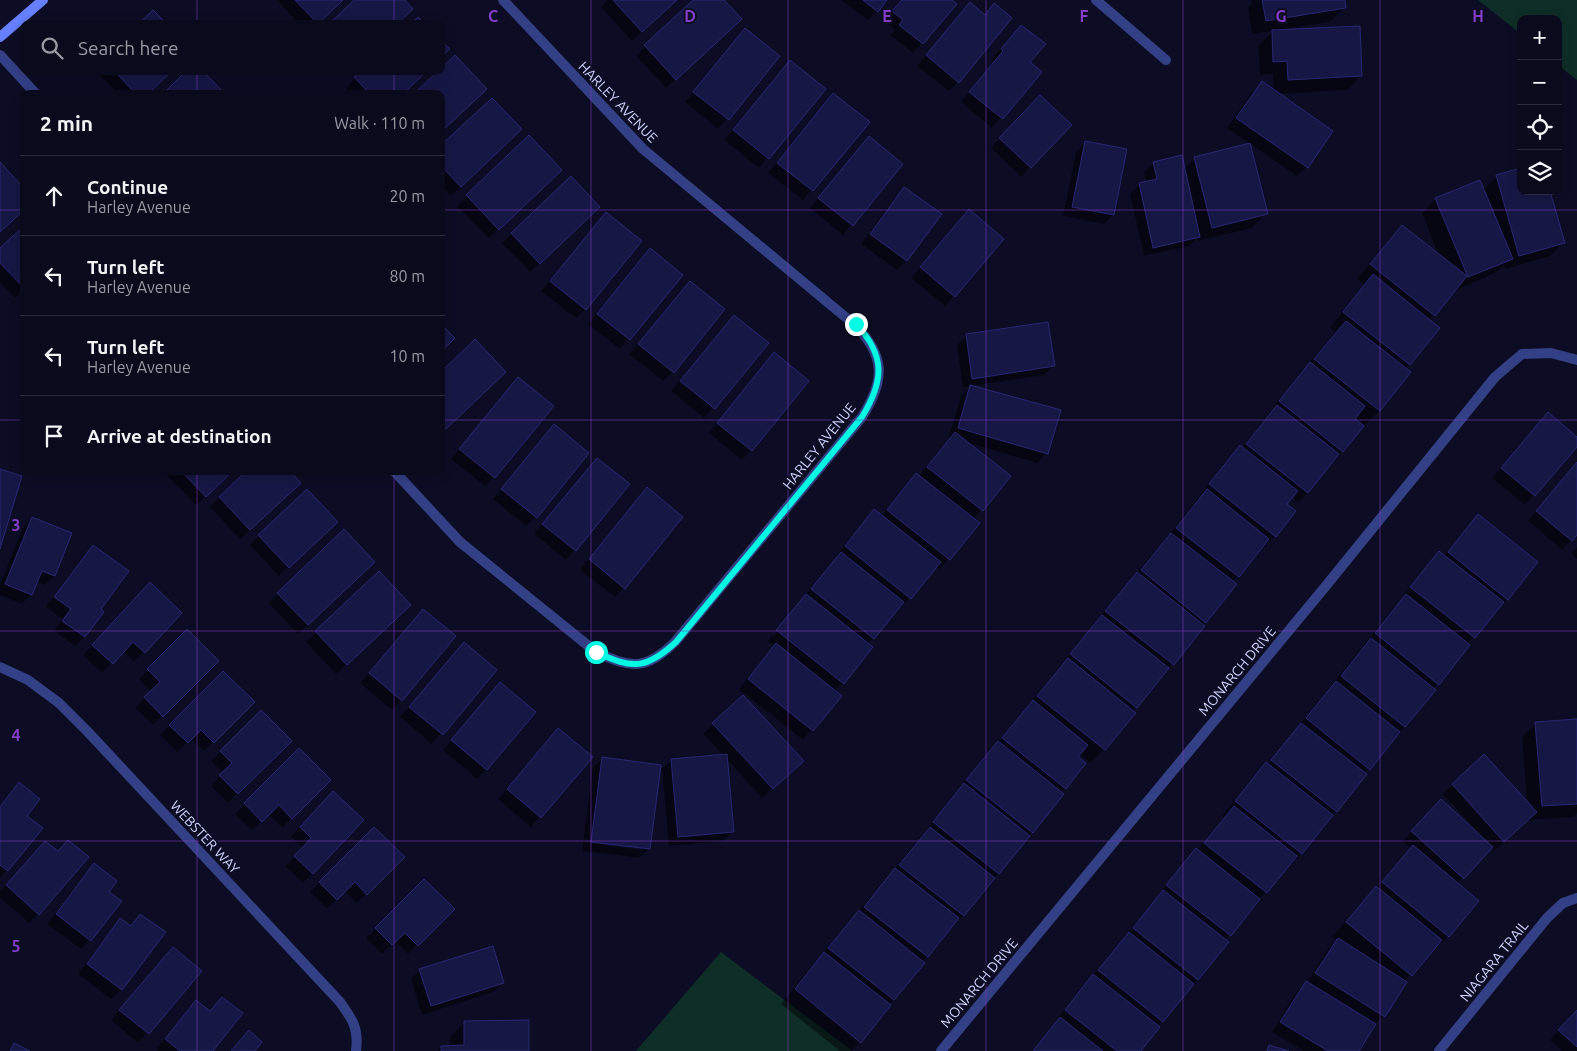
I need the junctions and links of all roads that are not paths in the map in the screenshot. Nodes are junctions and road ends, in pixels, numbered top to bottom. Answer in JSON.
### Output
{"nodes":[{"id":1,"x":43,"y":0,"type":"edge"},
{"id":2,"x":503,"y":0,"type":"edge"},
{"id":3,"x":1096,"y":0,"type":"edge"},
{"id":4,"x":0,"y":37,"type":"edge"},
{"id":5,"x":0,"y":55,"type":"edge"},
{"id":6,"x":1166,"y":60,"type":"dead end"},
{"id":7,"x":32,"y":90,"type":"edge"},
{"id":8,"x":1577,"y":360,"type":"edge"},
{"id":9,"x":398,"y":475,"type":"edge"},
{"id":10,"x":0,"y":666,"type":"edge"},
{"id":11,"x":1577,"y":898,"type":"edge"},
{"id":12,"x":356,"y":1051,"type":"edge"},
{"id":13,"x":941,"y":1051,"type":"edge"},
{"id":14,"x":1439,"y":1051,"type":"edge"}],
"edges":[{"from":1,"to":4,"type":"street"},
{"from":2,"to":9,"type":"street","name":"HARLEY AVENUE"},
{"from":3,"to":6,"type":"street"},
{"from":5,"to":7,"type":"street"},
{"from":8,"to":13,"type":"street","name":"MONARCH DRIVE"},
{"from":10,"to":12,"type":"street","name":"WEBSTER WAY"},
{"from":11,"to":14,"type":"street","name":"NIAGARA TRAIL"}]}
